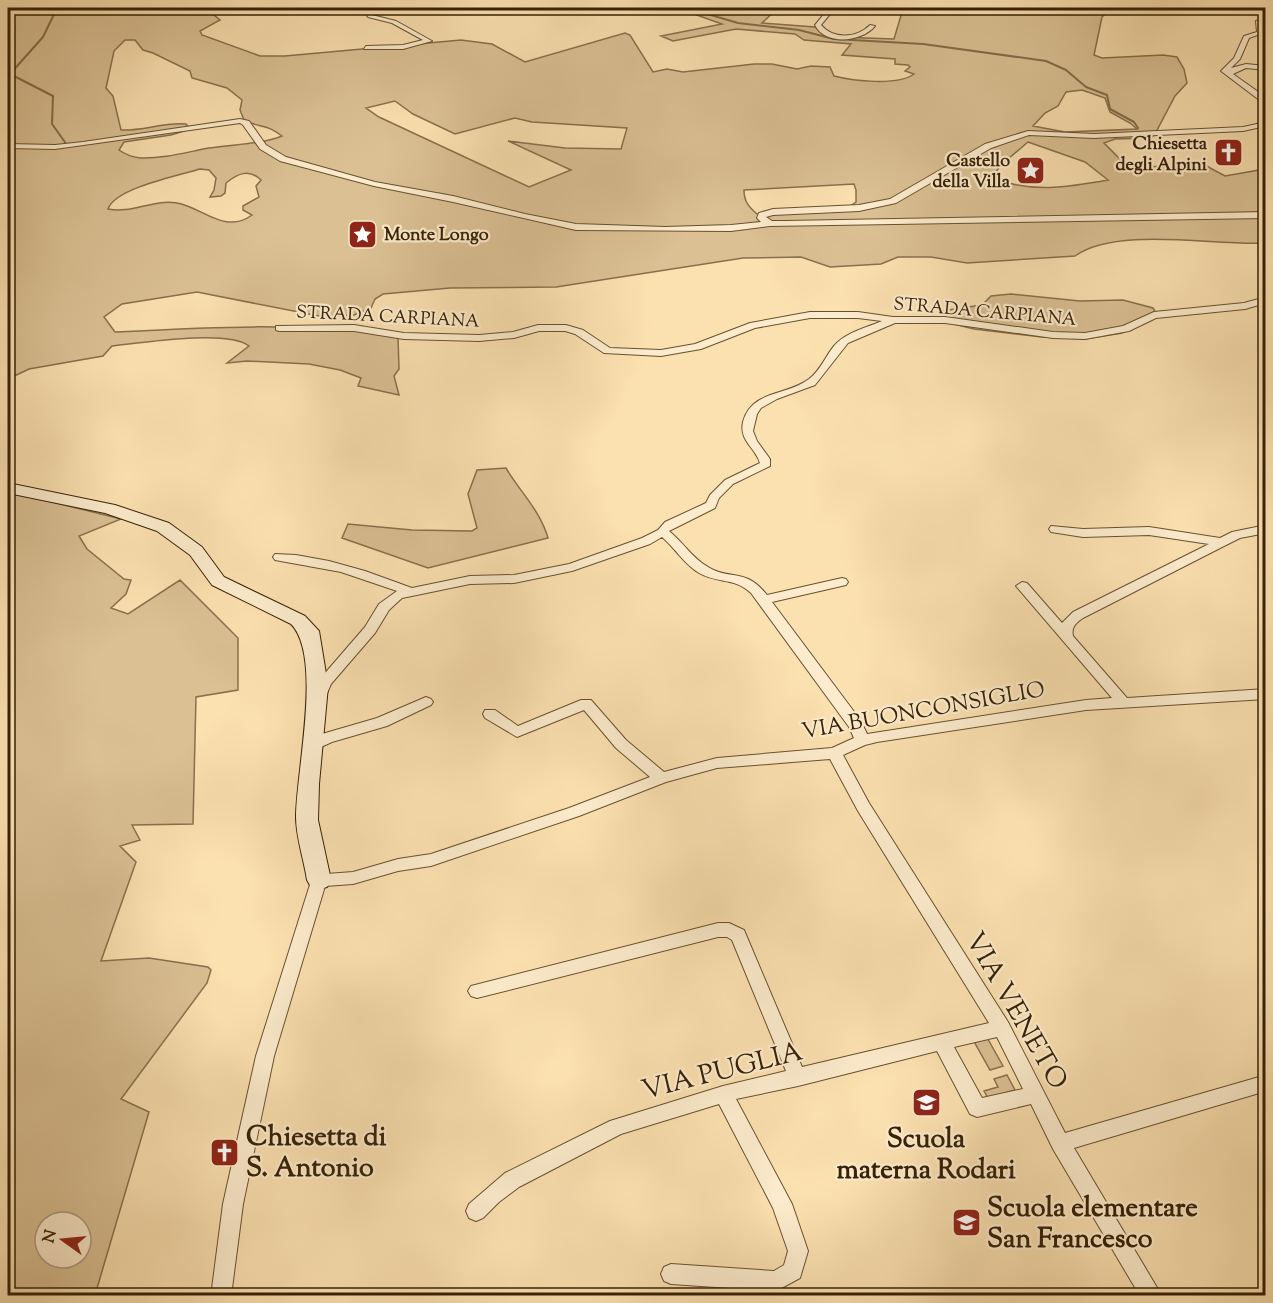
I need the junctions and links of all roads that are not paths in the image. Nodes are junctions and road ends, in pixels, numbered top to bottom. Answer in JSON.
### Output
{"nodes":[{"id":1,"x":365,"y":8,"type":"edge"},
{"id":2,"x":832,"y":8,"type":"edge"},
{"id":3,"x":1266,"y":20,"type":"edge"},
{"id":4,"x":872,"y":26,"type":"dead end"},
{"id":5,"x":366,"y":48,"type":"dead end"},
{"id":6,"x":1266,"y":68,"type":"edge"},
{"id":7,"x":1229,"y":74,"type":"junction"},
{"id":8,"x":1266,"y":106,"type":"edge"},
{"id":9,"x":1266,"y":124,"type":"edge"},
{"id":10,"x":8,"y":146,"type":"edge"},
{"id":11,"x":1266,"y":215,"type":"edge"},
{"id":12,"x":770,"y":223,"type":"junction"},
{"id":13,"x":1266,"y":300,"type":"edge"},
{"id":14,"x":893,"y":320,"type":"junction"},
{"id":15,"x":279,"y":328,"type":"dead end"},
{"id":16,"x":8,"y":488,"type":"edge"},
{"id":17,"x":1055,"y":529,"type":"dead end"},
{"id":18,"x":1266,"y":529,"type":"edge"},
{"id":19,"x":663,"y":532,"type":"junction"},
{"id":20,"x":1222,"y":542,"type":"junction"},
{"id":21,"x":279,"y":557,"type":"dead end"},
{"id":22,"x":842,"y":582,"type":"dead end"},
{"id":23,"x":1022,"y":586,"type":"dead end"},
{"id":24,"x":408,"y":591,"type":"junction"},
{"id":25,"x":764,"y":600,"type":"junction"},
{"id":26,"x":1066,"y":634,"type":"junction"},
{"id":27,"x":1266,"y":694,"type":"edge"},
{"id":28,"x":318,"y":699,"type":"junction"},
{"id":29,"x":1122,"y":701,"type":"junction"},
{"id":30,"x":426,"y":702,"type":"dead end"},
{"id":31,"x":490,"y":714,"type":"dead end"},
{"id":32,"x":862,"y":740,"type":"junction"},
{"id":33,"x":312,"y":746,"type":"junction"},
{"id":34,"x":834,"y":753,"type":"junction"},
{"id":35,"x":662,"y":778,"type":"junction"},
{"id":36,"x":319,"y":880,"type":"junction"},
{"id":37,"x":477,"y":991,"type":"dead end"},
{"id":38,"x":1002,"y":1028,"type":"junction"},
{"id":39,"x":942,"y":1043,"type":"junction"},
{"id":40,"x":798,"y":1078,"type":"junction"},
{"id":41,"x":1266,"y":1083,"type":"edge"},
{"id":42,"x":723,"y":1094,"type":"junction"},
{"id":43,"x":1035,"y":1094,"type":"junction"},
{"id":44,"x":1060,"y":1143,"type":"junction"},
{"id":45,"x":476,"y":1211,"type":"dead end"},
{"id":46,"x":671,"y":1274,"type":"dead end"},
{"id":47,"x":220,"y":1296,"type":"edge"},
{"id":48,"x":1152,"y":1296,"type":"edge"}],
"edges":[{"from":1,"to":5,"type":"street"},
{"from":2,"to":4,"type":"street"},
{"from":3,"to":7,"type":"street"},
{"from":6,"to":7,"type":"street"},
{"from":7,"to":8,"type":"street"},
{"from":9,"to":12,"type":"street"},
{"from":10,"to":12,"type":"street"},
{"from":11,"to":12,"type":"street"},
{"from":13,"to":14,"type":"street","name":"STRADA CARPIANA"},
{"from":14,"to":15,"type":"street","name":"STRADA CARPIANA"},
{"from":14,"to":19,"type":"street"},
{"from":16,"to":28,"type":"street"},
{"from":17,"to":20,"type":"street"},
{"from":18,"to":20,"type":"street"},
{"from":19,"to":24,"type":"street"},
{"from":19,"to":25,"type":"street"},
{"from":20,"to":26,"type":"street"},
{"from":21,"to":24,"type":"street"},
{"from":22,"to":25,"type":"street"},
{"from":23,"to":26,"type":"street"},
{"from":24,"to":28,"type":"street"},
{"from":25,"to":32,"type":"street"},
{"from":26,"to":29,"type":"street"},
{"from":27,"to":29,"type":"street","name":"VIA BUONCONSIGLIO"},
{"from":28,"to":33,"type":"street"},
{"from":29,"to":32,"type":"street","name":"VIA BUONCONSIGLIO"},
{"from":30,"to":33,"type":"street"},
{"from":31,"to":35,"type":"street"},
{"from":32,"to":34,"type":"street","name":"VIA BUONCONSIGLIO"},
{"from":33,"to":36,"type":"street"},
{"from":34,"to":35,"type":"street","name":"VIA BUONCONSIGLIO"},
{"from":34,"to":38,"type":"street","name":"VIA VENETO"},
{"from":35,"to":36,"type":"street","name":"VIA BUONCONSIGLIO"},
{"from":36,"to":47,"type":"street"},
{"from":37,"to":40,"type":"street"},
{"from":38,"to":39,"type":"street","name":"VIA PUGLIA"},
{"from":38,"to":43,"type":"street","name":"VIA VENETO"},
{"from":39,"to":40,"type":"street","name":"VIA PUGLIA"},
{"from":39,"to":43,"type":"street"},
{"from":40,"to":42,"type":"street","name":"VIA PUGLIA"},
{"from":41,"to":44,"type":"street"},
{"from":42,"to":45,"type":"street","name":"VIA PUGLIA"},
{"from":42,"to":46,"type":"street"},
{"from":43,"to":44,"type":"street","name":"VIA VENETO"},
{"from":44,"to":48,"type":"street","name":"VIA VENETO"}]}
